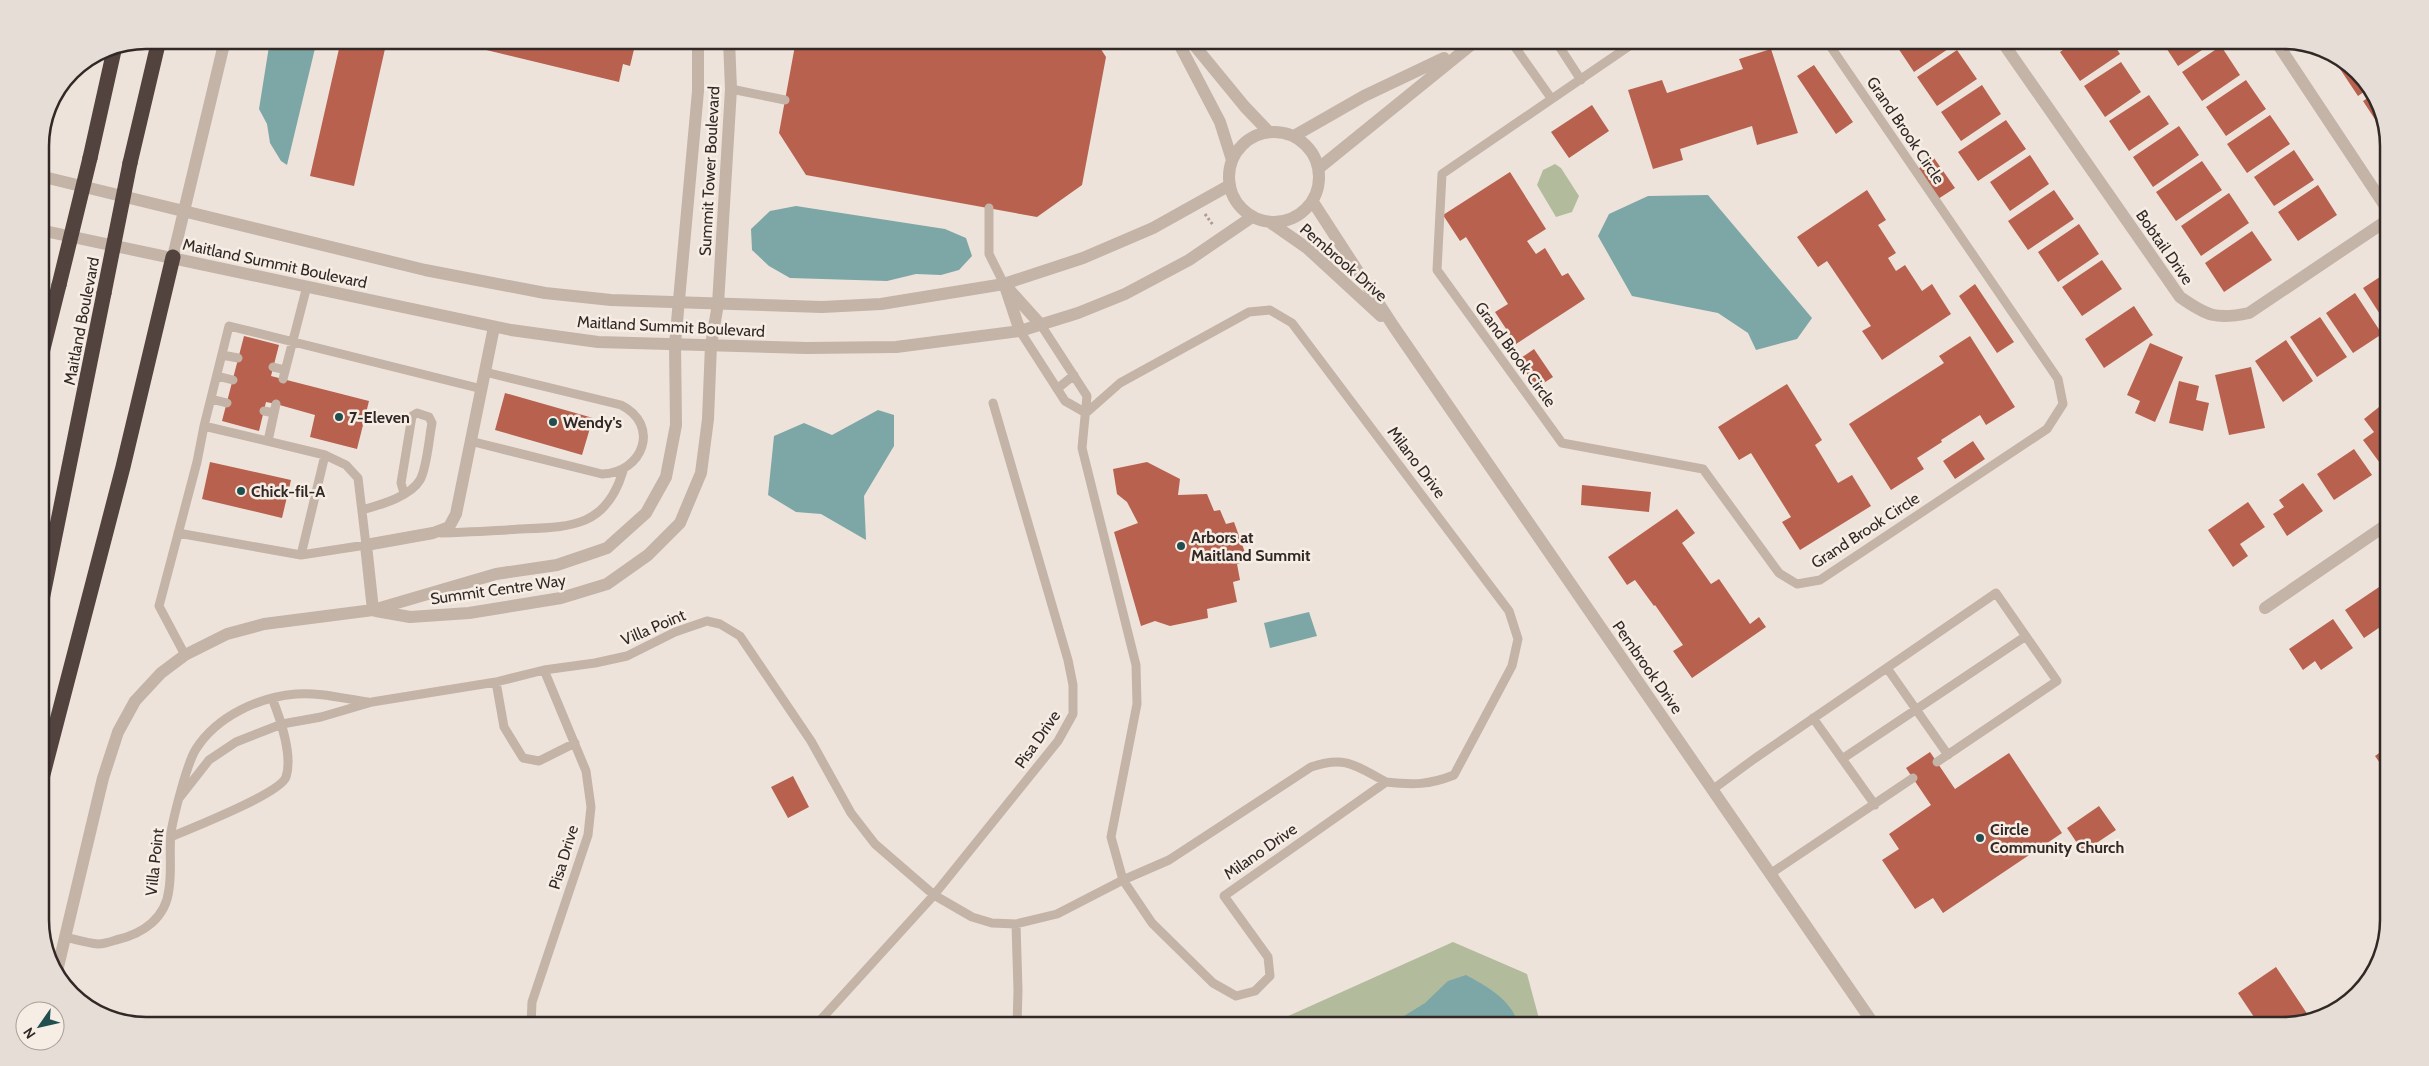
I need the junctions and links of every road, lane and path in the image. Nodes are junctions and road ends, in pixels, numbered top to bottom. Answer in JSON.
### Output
{"nodes":[{"id":1,"x":157,"y":49,"type":"edge"},
{"id":2,"x":223,"y":49,"type":"edge"},
{"id":3,"x":698,"y":49,"type":"edge"},
{"id":4,"x":729,"y":49,"type":"edge"},
{"id":5,"x":1182,"y":49,"type":"edge"},
{"id":6,"x":1197,"y":49,"type":"edge"},
{"id":7,"x":1464,"y":49,"type":"joint"},
{"id":8,"x":1516,"y":49,"type":"edge"},
{"id":9,"x":1562,"y":49,"type":"edge"},
{"id":10,"x":1625,"y":49,"type":"edge"},
{"id":11,"x":1832,"y":49,"type":"edge"},
{"id":12,"x":2007,"y":49,"type":"edge"},
{"id":13,"x":2280,"y":49,"type":"edge"},
{"id":14,"x":112,"y":55,"type":"edge"},
{"id":15,"x":1581,"y":80,"type":"junction"},
{"id":16,"x":731,"y":89,"type":"junction"},
{"id":17,"x":1551,"y":98,"type":"junction"},
{"id":18,"x":785,"y":100,"type":"dead end"},
{"id":19,"x":1269,"y":132,"type":"junction"},
{"id":20,"x":1294,"y":136,"type":"junction"},
{"id":21,"x":1232,"y":160,"type":"junction"},
{"id":22,"x":1319,"y":168,"type":"junction"},
{"id":23,"x":49,"y":178,"type":"edge"},
{"id":24,"x":1230,"y":185,"type":"junction"},
{"id":25,"x":2380,"y":199,"type":"edge"},
{"id":26,"x":1313,"y":202,"type":"junction"},
{"id":27,"x":990,"y":208,"type":"dead end"},
{"id":28,"x":184,"y":210,"type":"junction"},
{"id":29,"x":1202,"y":211,"type":"dead end"},
{"id":30,"x":1252,"y":217,"type":"junction"},
{"id":31,"x":1271,"y":222,"type":"junction"},
{"id":32,"x":2380,"y":224,"type":"edge"},
{"id":33,"x":49,"y":232,"type":"edge"},
{"id":34,"x":1218,"y":232,"type":"dead end"},
{"id":35,"x":173,"y":257,"type":"junction"},
{"id":36,"x":1004,"y":284,"type":"junction"},
{"id":37,"x":307,"y":286,"type":"junction"},
{"id":38,"x":678,"y":303,"type":"junction"},
{"id":39,"x":718,"y":304,"type":"junction"},
{"id":40,"x":49,"y":325,"type":"edge"},
{"id":41,"x":1041,"y":326,"type":"junction"},
{"id":42,"x":494,"y":327,"type":"junction"},
{"id":43,"x":1394,"y":327,"type":"junction"},
{"id":44,"x":1020,"y":331,"type":"junction"},
{"id":45,"x":292,"y":342,"type":"junction"},
{"id":46,"x":675,"y":344,"type":"junction"},
{"id":47,"x":711,"y":345,"type":"junction"},
{"id":48,"x":222,"y":355,"type":"junction"},
{"id":49,"x":238,"y":358,"type":"dead end"},
{"id":50,"x":273,"y":367,"type":"dead end"},
{"id":51,"x":485,"y":372,"type":"junction"},
{"id":52,"x":1074,"y":375,"type":"junction"},
{"id":53,"x":217,"y":376,"type":"junction"},
{"id":54,"x":233,"y":380,"type":"dead end"},
{"id":55,"x":482,"y":389,"type":"junction"},
{"id":56,"x":1057,"y":389,"type":"junction"},
{"id":57,"x":211,"y":399,"type":"junction"},
{"id":58,"x":227,"y":403,"type":"dead end"},
{"id":59,"x":993,"y":403,"type":"dead end"},
{"id":60,"x":264,"y":411,"type":"dead end"},
{"id":61,"x":1086,"y":413,"type":"junction"},
{"id":62,"x":204,"y":426,"type":"junction"},
{"id":63,"x":268,"y":441,"type":"junction"},
{"id":64,"x":470,"y":441,"type":"junction"},
{"id":65,"x":325,"y":456,"type":"junction"},
{"id":66,"x":623,"y":471,"type":"junction"},
{"id":67,"x":404,"y":493,"type":"junction"},
{"id":68,"x":362,"y":510,"type":"junction"},
{"id":69,"x":2380,"y":529,"type":"edge"},
{"id":70,"x":178,"y":533,"type":"junction"},
{"id":71,"x":433,"y":534,"type":"junction"},
{"id":72,"x":366,"y":545,"type":"junction"},
{"id":73,"x":301,"y":555,"type":"junction"},
{"id":74,"x":49,"y":565,"type":"edge"},
{"id":75,"x":2265,"y":608,"type":"dead end"},
{"id":76,"x":373,"y":610,"type":"junction"},
{"id":77,"x":2026,"y":636,"type":"junction"},
{"id":78,"x":185,"y":655,"type":"junction"},
{"id":79,"x":1887,"y":668,"type":"junction"},
{"id":80,"x":544,"y":670,"type":"junction"},
{"id":81,"x":496,"y":682,"type":"junction"},
{"id":82,"x":272,"y":698,"type":"junction"},
{"id":83,"x":372,"y":702,"type":"junction"},
{"id":84,"x":1917,"y":710,"type":"junction"},
{"id":85,"x":1813,"y":718,"type":"junction"},
{"id":86,"x":282,"y":724,"type":"junction"},
{"id":87,"x":575,"y":743,"type":"junction"},
{"id":88,"x":49,"y":751,"type":"edge"},
{"id":89,"x":1948,"y":755,"type":"junction"},
{"id":90,"x":1842,"y":759,"type":"junction"},
{"id":91,"x":1937,"y":762,"type":"dead end"},
{"id":92,"x":1913,"y":778,"type":"dead end"},
{"id":93,"x":1386,"y":782,"type":"junction"},
{"id":94,"x":1712,"y":790,"type":"junction"},
{"id":95,"x":180,"y":796,"type":"junction"},
{"id":96,"x":1875,"y":805,"type":"junction"},
{"id":97,"x":171,"y":837,"type":"junction"},
{"id":98,"x":1770,"y":874,"type":"junction"},
{"id":99,"x":1124,"y":880,"type":"junction"},
{"id":100,"x":934,"y":895,"type":"junction"},
{"id":101,"x":1016,"y":924,"type":"junction"},
{"id":102,"x":64,"y":937,"type":"junction"},
{"id":103,"x":58,"y":961,"type":"edge"},
{"id":104,"x":531,"y":1017,"type":"edge"},
{"id":105,"x":822,"y":1017,"type":"edge"},
{"id":106,"x":1017,"y":1017,"type":"edge"},
{"id":107,"x":1864,"y":1017,"type":"edge"}],
"edges":[{"from":1,"to":74,"type":"highway","name":"Maitland Boulevard","bridge":true},
{"from":2,"to":28,"type":"street"},
{"from":3,"to":38,"type":"street","name":"Summit Tower Boulevard"},
{"from":4,"to":16,"type":"street","name":"Summit Tower Boulevard"},
{"from":5,"to":21,"type":"street"},
{"from":6,"to":19,"type":"street"},
{"from":7,"to":20,"type":"street"},
{"from":7,"to":22,"type":"street"},
{"from":8,"to":17,"type":"lane"},
{"from":9,"to":15,"type":"lane"},
{"from":10,"to":15,"type":"lane","name":"Grand Brook Circle"},
{"from":11,"to":17,"type":"lane","name":"Grand Brook Circle"},
{"from":12,"to":32,"type":"street","name":"Bobtail Drive"},
{"from":13,"to":25,"type":"street"},
{"from":14,"to":40,"type":"highway","name":"Maitland Boulevard","bridge":true},
{"from":15,"to":17,"type":"lane","name":"Grand Brook Circle"},
{"from":16,"to":18,"type":"lane"},
{"from":16,"to":39,"type":"street","name":"Summit Tower Boulevard"},
{"from":19,"to":20,"type":"street"},
{"from":19,"to":21,"type":"street"},
{"from":20,"to":22,"type":"street"},
{"from":21,"to":24,"type":"street"},
{"from":22,"to":26,"type":"street"},
{"from":23,"to":28,"type":"street","name":"Maitland Summit Boulevard"},
{"from":24,"to":30,"type":"street"},
{"from":24,"to":36,"type":"street","name":"Maitland Summit Boulevard"},
{"from":26,"to":31,"type":"street"},
{"from":26,"to":43,"type":"street","name":"Pembrook Drive"},
{"from":27,"to":36,"type":"lane"},
{"from":28,"to":35,"type":"street"},
{"from":28,"to":38,"type":"street","name":"Maitland Summit Boulevard"},
{"from":29,"to":34,"type":"path"},
{"from":30,"to":31,"type":"street"},
{"from":30,"to":41,"type":"street","name":"Maitland Summit Boulevard"},
{"from":31,"to":43,"type":"street","name":"Pembrook Drive"},
{"from":33,"to":35,"type":"street","name":"Maitland Summit Boulevard"},
{"from":35,"to":37,"type":"street","name":"Maitland Summit Boulevard"},
{"from":35,"to":88,"type":"highway"},
{"from":36,"to":39,"type":"street","name":"Maitland Summit Boulevard"},
{"from":36,"to":41,"type":"street","name":"Milano Drive"},
{"from":36,"to":44,"type":"street"},
{"from":37,"to":42,"type":"street","name":"Maitland Summit Boulevard"},
{"from":37,"to":45,"type":"lane"},
{"from":38,"to":39,"type":"street","name":"Maitland Summit Boulevard"},
{"from":38,"to":46,"type":"street","name":"Summit Centre Way"},
{"from":39,"to":47,"type":"street","name":"Summit Centre Way"},
{"from":41,"to":44,"type":"street","name":"Maitland Summit Boulevard"},
{"from":41,"to":52,"type":"lane","name":"Milano Drive"},
{"from":42,"to":46,"type":"street","name":"Maitland Summit Boulevard"},
{"from":42,"to":51,"type":"street"},
{"from":43,"to":94,"type":"street","name":"Pembrook Drive"},
{"from":44,"to":47,"type":"street","name":"Maitland Summit Boulevard"},
{"from":44,"to":56,"type":"lane"},
{"from":45,"to":48,"type":"lane"},
{"from":45,"to":50,"type":"lane"},
{"from":45,"to":55,"type":"lane"},
{"from":46,"to":47,"type":"street","name":"Maitland Summit Boulevard"},
{"from":46,"to":76,"type":"street","name":"Summit Centre Way"},
{"from":47,"to":76,"type":"street","name":"Summit Centre Way"},
{"from":48,"to":49,"type":"lane"},
{"from":48,"to":53,"type":"lane"},
{"from":51,"to":55,"type":"street"},
{"from":51,"to":66,"type":"lane"},
{"from":52,"to":56,"type":"lane"},
{"from":52,"to":61,"type":"lane","name":"Milano Drive"},
{"from":53,"to":54,"type":"lane"},
{"from":53,"to":57,"type":"lane"},
{"from":55,"to":64,"type":"street"},
{"from":56,"to":61,"type":"lane"},
{"from":57,"to":58,"type":"lane"},
{"from":57,"to":62,"type":"lane"},
{"from":59,"to":100,"type":"lane","name":"Pisa Drive"},
{"from":60,"to":63,"type":"lane"},
{"from":61,"to":93,"type":"lane","name":"Milano Drive"},
{"from":61,"to":99,"type":"lane","name":"Milano Drive"},
{"from":62,"to":63,"type":"lane"},
{"from":62,"to":70,"type":"lane"},
{"from":63,"to":65,"type":"lane"},
{"from":64,"to":66,"type":"lane"},
{"from":64,"to":71,"type":"street"},
{"from":65,"to":68,"type":"lane"},
{"from":65,"to":73,"type":"lane"},
{"from":66,"to":71,"type":"lane"},
{"from":67,"to":67,"type":"lane"},
{"from":67,"to":68,"type":"lane"},
{"from":68,"to":72,"type":"lane"},
{"from":69,"to":75,"type":"street"},
{"from":70,"to":73,"type":"lane"},
{"from":70,"to":78,"type":"lane"},
{"from":71,"to":72,"type":"street"},
{"from":72,"to":73,"type":"lane"},
{"from":72,"to":76,"type":"street"},
{"from":76,"to":78,"type":"street","name":"Summit Centre Way"},
{"from":77,"to":79,"type":"lane"},
{"from":77,"to":84,"type":"lane"},
{"from":77,"to":89,"type":"lane"},
{"from":78,"to":102,"type":"street","name":"Summit Centre Way"},
{"from":79,"to":84,"type":"lane"},
{"from":79,"to":85,"type":"lane"},
{"from":80,"to":81,"type":"lane","name":"Villa Point"},
{"from":80,"to":87,"type":"lane","name":"Pisa Drive"},
{"from":80,"to":100,"type":"lane","name":"Villa Point"},
{"from":81,"to":83,"type":"lane","name":"Villa Point"},
{"from":81,"to":87,"type":"lane"},
{"from":82,"to":83,"type":"lane","name":"Villa Point"},
{"from":82,"to":86,"type":"lane"},
{"from":82,"to":95,"type":"lane","name":"Villa Point"},
{"from":83,"to":86,"type":"lane","name":"Villa Point"},
{"from":84,"to":89,"type":"lane"},
{"from":84,"to":90,"type":"lane"},
{"from":85,"to":90,"type":"lane"},
{"from":85,"to":94,"type":"lane"},
{"from":86,"to":95,"type":"lane","name":"Villa Point"},
{"from":86,"to":97,"type":"lane"},
{"from":87,"to":104,"type":"lane","name":"Pisa Drive"},
{"from":89,"to":91,"type":"lane"},
{"from":90,"to":96,"type":"lane"},
{"from":92,"to":96,"type":"lane"},
{"from":93,"to":99,"type":"lane","name":"Milano Drive"},
{"from":93,"to":99,"type":"lane","name":"Milano Drive"},
{"from":94,"to":98,"type":"street","name":"Pembrook Drive"},
{"from":95,"to":97,"type":"lane","name":"Villa Point"},
{"from":96,"to":98,"type":"lane"},
{"from":97,"to":102,"type":"lane","name":"Villa Point"},
{"from":98,"to":107,"type":"street","name":"Pembrook Drive"},
{"from":99,"to":101,"type":"lane","name":"Milano Drive"},
{"from":100,"to":101,"type":"lane","name":"Milano Drive"},
{"from":100,"to":105,"type":"lane","name":"Pisa Drive"},
{"from":101,"to":106,"type":"lane"},
{"from":102,"to":103,"type":"street","name":"Summit Centre Way"}]}
